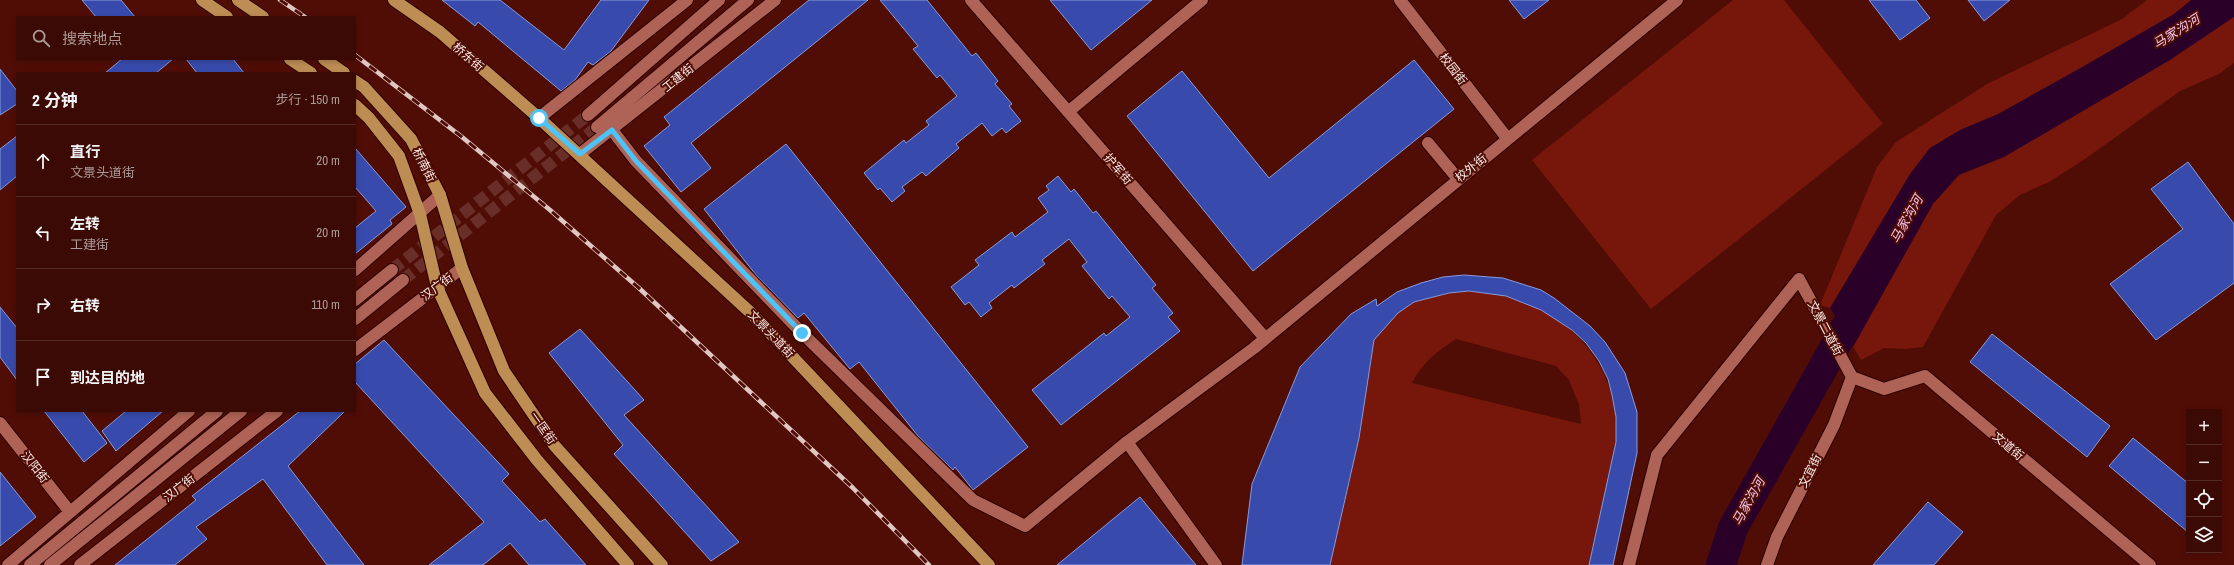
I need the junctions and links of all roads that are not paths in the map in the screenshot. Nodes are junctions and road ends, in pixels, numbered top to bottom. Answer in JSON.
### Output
{"nodes":[{"id":1,"x":202,"y":0,"type":"edge"},
{"id":2,"x":238,"y":0,"type":"edge"},
{"id":3,"x":394,"y":0,"type":"edge"},
{"id":4,"x":687,"y":0,"type":"edge"},
{"id":5,"x":719,"y":0,"type":"edge"},
{"id":6,"x":748,"y":0,"type":"edge"},
{"id":7,"x":775,"y":0,"type":"edge"},
{"id":8,"x":970,"y":0,"type":"edge"},
{"id":9,"x":1202,"y":0,"type":"edge"},
{"id":10,"x":1400,"y":0,"type":"edge"},
{"id":11,"x":1677,"y":0,"type":"edge"},
{"id":12,"x":673,"y":4,"type":"edge"},
{"id":13,"x":226,"y":16,"type":"edge"},
{"id":14,"x":262,"y":16,"type":"edge"},
{"id":15,"x":292,"y":60,"type":"edge"},
{"id":16,"x":325,"y":60,"type":"edge"},
{"id":17,"x":310,"y":72,"type":"edge"},
{"id":18,"x":343,"y":72,"type":"edge"},
{"id":19,"x":356,"y":82,"type":"edge"},
{"id":20,"x":356,"y":107,"type":"edge"},
{"id":21,"x":1068,"y":112,"type":"junction"},
{"id":22,"x":588,"y":115,"type":"tunnel mouth"},
{"id":23,"x":539,"y":118,"type":"junction"},
{"id":24,"x":597,"y":127,"type":"tunnel mouth"},
{"id":25,"x":612,"y":130,"type":"junction"},
{"id":26,"x":1507,"y":138,"type":"junction"},
{"id":27,"x":1428,"y":143,"type":"dead end"},
{"id":28,"x":580,"y":154,"type":"junction"},
{"id":29,"x":1458,"y":179,"type":"junction"},
{"id":30,"x":440,"y":195,"type":"junction"},
{"id":31,"x":420,"y":214,"type":"junction"},
{"id":32,"x":462,"y":268,"type":"junction"},
{"id":33,"x":356,"y":269,"type":"edge"},
{"id":34,"x":392,"y":270,"type":"tunnel mouth"},
{"id":35,"x":403,"y":280,"type":"tunnel mouth"},
{"id":36,"x":437,"y":287,"type":"junction"},
{"id":37,"x":356,"y":299,"type":"edge"},
{"id":38,"x":356,"y":318,"type":"edge"},
{"id":39,"x":1265,"y":338,"type":"junction"},
{"id":40,"x":356,"y":349,"type":"edge"},
{"id":41,"x":1852,"y":377,"type":"junction"},
{"id":42,"x":188,"y":412,"type":"edge"},
{"id":43,"x":216,"y":412,"type":"edge"},
{"id":44,"x":240,"y":412,"type":"edge"},
{"id":45,"x":276,"y":412,"type":"edge"},
{"id":46,"x":0,"y":423,"type":"edge"},
{"id":47,"x":1127,"y":442,"type":"junction"},
{"id":48,"x":70,"y":512,"type":"junction"},
{"id":49,"x":8,"y":565,"type":"edge"},
{"id":50,"x":30,"y":565,"type":"edge"},
{"id":51,"x":50,"y":565,"type":"edge"},
{"id":52,"x":80,"y":565,"type":"edge"},
{"id":53,"x":628,"y":565,"type":"edge"},
{"id":54,"x":662,"y":565,"type":"edge"},
{"id":55,"x":989,"y":565,"type":"edge"},
{"id":56,"x":1216,"y":565,"type":"edge"},
{"id":57,"x":1628,"y":565,"type":"edge"},
{"id":58,"x":1767,"y":565,"type":"edge"},
{"id":59,"x":2150,"y":565,"type":"edge"}],
"edges":[{"from":1,"to":13,"type":"main road"},
{"from":2,"to":14,"type":"main road"},
{"from":3,"to":23,"type":"main road","name":"桥东街"},
{"from":4,"to":12,"type":"street"},
{"from":5,"to":22,"type":"street"},
{"from":6,"to":24,"type":"street","name":"工建街"},
{"from":7,"to":25,"type":"street","name":"工建街"},
{"from":8,"to":21,"type":"street","name":"护军街"},
{"from":9,"to":21,"type":"street"},
{"from":10,"to":26,"type":"street","name":"校园街"},
{"from":11,"to":26,"type":"street","name":"校外街"},
{"from":12,"to":23,"type":"street"},
{"from":15,"to":17,"type":"main road"},
{"from":16,"to":18,"type":"main road"},
{"from":19,"to":30,"type":"main road","name":"桥南街"},
{"from":20,"to":31,"type":"main road","name":"桥南街"},
{"from":21,"to":39,"type":"street","name":"护军街"},
{"from":23,"to":28,"type":"main road","name":"文景头道街"},
{"from":25,"to":28,"type":"street","name":"工建街"},
{"from":25,"to":47,"type":"street","name":"校外街"},
{"from":26,"to":29,"type":"street","name":"校外街"},
{"from":27,"to":29,"type":"street"},
{"from":28,"to":55,"type":"main road","name":"文景头道街"},
{"from":29,"to":39,"type":"street","name":"校外街"},
{"from":30,"to":31,"type":"street"},
{"from":30,"to":32,"type":"main road","name":"桥南街"},
{"from":31,"to":33,"type":"street"},
{"from":31,"to":36,"type":"main road","name":"桥南街"},
{"from":32,"to":36,"type":"street","name":"汉广街"},
{"from":32,"to":54,"type":"main road","name":"一匡街"},
{"from":34,"to":37,"type":"street"},
{"from":35,"to":38,"type":"street"},
{"from":36,"to":40,"type":"street","name":"汉广街"},
{"from":36,"to":53,"type":"main road","name":"一匡街"},
{"from":39,"to":47,"type":"street","name":"校外街"},
{"from":41,"to":57,"type":"street","name":"文景二道街"},
{"from":41,"to":58,"type":"street","name":"文宜街"},
{"from":41,"to":59,"type":"street","name":"文道街"},
{"from":42,"to":48,"type":"street"},
{"from":43,"to":50,"type":"street"},
{"from":44,"to":51,"type":"street","name":"汉广街"},
{"from":45,"to":52,"type":"street","name":"汉广街"},
{"from":46,"to":48,"type":"street","name":"汉阳街"},
{"from":47,"to":56,"type":"street"},
{"from":48,"to":49,"type":"street"}]}
